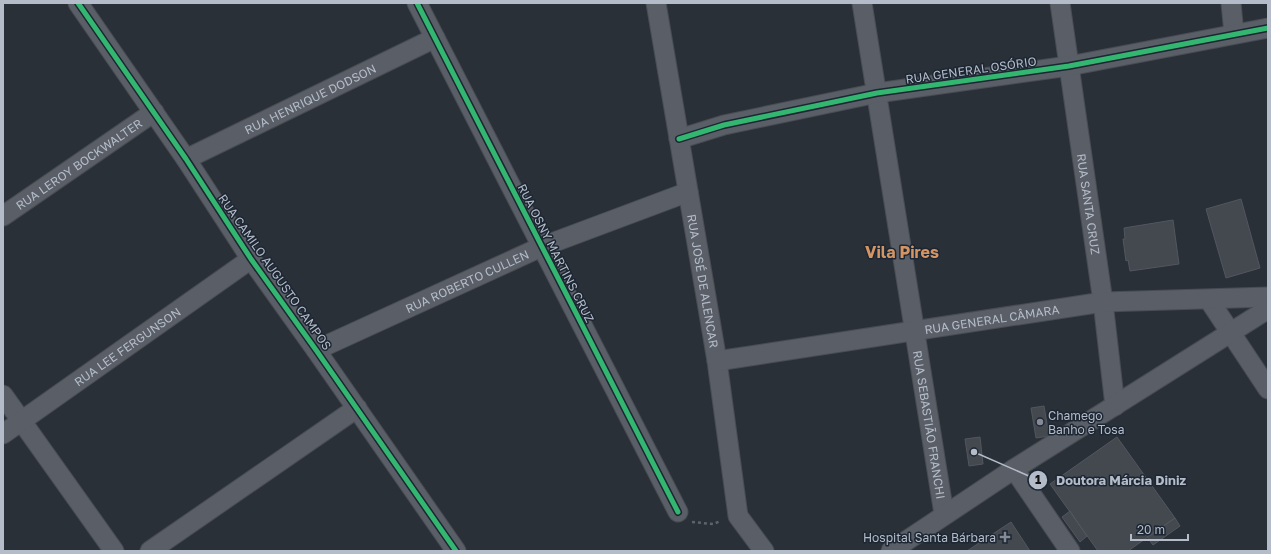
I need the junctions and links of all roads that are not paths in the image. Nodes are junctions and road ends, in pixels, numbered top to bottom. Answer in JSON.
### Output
{"nodes":[{"id":1,"x":78,"y":3,"type":"edge"},
{"id":2,"x":417,"y":3,"type":"edge"},
{"id":3,"x":656,"y":3,"type":"edge"},
{"id":4,"x":862,"y":3,"type":"edge"},
{"id":5,"x":1060,"y":3,"type":"edge"},
{"id":6,"x":1231,"y":3,"type":"edge"},
{"id":7,"x":1268,"y":28,"type":"edge"},
{"id":8,"x":1234,"y":34,"type":"junction"},
{"id":9,"x":435,"y":38,"type":"junction"},
{"id":10,"x":1069,"y":66,"type":"junction"},
{"id":11,"x":878,"y":93,"type":"junction"},
{"id":12,"x":154,"y":112,"type":"junction"},
{"id":13,"x":679,"y":139,"type":"junction"},
{"id":14,"x":186,"y":159,"type":"junction"},
{"id":15,"x":688,"y":192,"type":"junction"},
{"id":16,"x":3,"y":216,"type":"edge"},
{"id":17,"x":541,"y":247,"type":"junction"},
{"id":18,"x":251,"y":259,"type":"junction"},
{"id":19,"x":1268,"y":297,"type":"edge"},
{"id":20,"x":1209,"y":300,"type":"junction"},
{"id":21,"x":1103,"y":302,"type":"junction"},
{"id":22,"x":1268,"y":309,"type":"edge"},
{"id":23,"x":915,"y":329,"type":"junction"},
{"id":24,"x":1231,"y":333,"type":"junction"},
{"id":25,"x":316,"y":350,"type":"junction"},
{"id":26,"x":717,"y":361,"type":"junction"},
{"id":27,"x":1268,"y":389,"type":"edge"},
{"id":28,"x":3,"y":395,"type":"edge"},
{"id":29,"x":1115,"y":406,"type":"junction"},
{"id":30,"x":357,"y":408,"type":"junction"},
{"id":31,"x":21,"y":421,"type":"junction"},
{"id":32,"x":3,"y":434,"type":"edge"},
{"id":33,"x":1014,"y":469,"type":"junction"},
{"id":34,"x":678,"y":512,"type":"road end"},
{"id":35,"x":944,"y":514,"type":"junction"},
{"id":36,"x":114,"y":551,"type":"edge"},
{"id":37,"x":150,"y":551,"type":"edge"},
{"id":38,"x":456,"y":551,"type":"edge"},
{"id":39,"x":764,"y":551,"type":"edge"},
{"id":40,"x":892,"y":551,"type":"edge"},
{"id":41,"x":1070,"y":551,"type":"edge"}],
"edges":[{"from":1,"to":12,"type":"street","name":"RUA CAMILO AUGUSTO CAMPOS"},
{"from":2,"to":9,"type":"street","name":"RUA OSNY MARTINS CRUZ"},
{"from":3,"to":13,"type":"street","name":"RUA JOSÉ DE ALENCAR"},
{"from":4,"to":11,"type":"street","name":"RUA SEBASTIÃO FRANCHI"},
{"from":5,"to":10,"type":"street","name":"RUA SANTA CRUZ"},
{"from":6,"to":8,"type":"street"},
{"from":7,"to":8,"type":"street","name":"RUA GENERAL OSÓRIO"},
{"from":8,"to":10,"type":"street","name":"RUA GENERAL OSÓRIO"},
{"from":9,"to":14,"type":"street","name":"RUA HENRIQUE DODSON"},
{"from":9,"to":17,"type":"street","name":"RUA OSNY MARTINS CRUZ"},
{"from":10,"to":11,"type":"street","name":"RUA GENERAL OSÓRIO"},
{"from":10,"to":21,"type":"street","name":"RUA SANTA CRUZ"},
{"from":11,"to":13,"type":"street","name":"RUA GENERAL OSÓRIO"},
{"from":11,"to":23,"type":"street","name":"RUA SEBASTIÃO FRANCHI"},
{"from":12,"to":14,"type":"street","name":"RUA CAMILO AUGUSTO CAMPOS"},
{"from":12,"to":16,"type":"street","name":"RUA LEROY BOCKWALTER"},
{"from":13,"to":15,"type":"street","name":"RUA JOSÉ DE ALENCAR"},
{"from":14,"to":18,"type":"street","name":"RUA CAMILO AUGUSTO CAMPOS"},
{"from":15,"to":17,"type":"street","name":"RUA ROBERTO CULLEN"},
{"from":15,"to":26,"type":"street","name":"RUA JOSÉ DE ALENCAR"},
{"from":17,"to":25,"type":"street","name":"RUA ROBERTO CULLEN"},
{"from":17,"to":34,"type":"street","name":"RUA OSNY MARTINS CRUZ"},
{"from":18,"to":25,"type":"street","name":"RUA CAMILO AUGUSTO CAMPOS"},
{"from":18,"to":31,"type":"street","name":"RUA LEE FERGUNSON"},
{"from":19,"to":20,"type":"street","name":"RUA GENERAL CÂMARA"},
{"from":20,"to":21,"type":"street","name":"RUA GENERAL CÂMARA"},
{"from":20,"to":24,"type":"street"},
{"from":21,"to":23,"type":"street","name":"RUA GENERAL CÂMARA"},
{"from":21,"to":29,"type":"street","name":"RUA SANTA CRUZ"},
{"from":22,"to":24,"type":"street"},
{"from":23,"to":26,"type":"street","name":"RUA GENERAL CÂMARA"},
{"from":23,"to":35,"type":"street","name":"RUA SEBASTIÃO FRANCHI"},
{"from":24,"to":27,"type":"street"},
{"from":24,"to":29,"type":"street"},
{"from":25,"to":30,"type":"street","name":"RUA CAMILO AUGUSTO CAMPOS"},
{"from":26,"to":39,"type":"street","name":"RUA JOSÉ DE ALENCAR"},
{"from":28,"to":31,"type":"street"},
{"from":29,"to":33,"type":"street"},
{"from":30,"to":37,"type":"street"},
{"from":30,"to":38,"type":"street","name":"RUA CAMILO AUGUSTO CAMPOS"},
{"from":31,"to":32,"type":"street","name":"RUA LEE FERGUNSON"},
{"from":31,"to":36,"type":"street"},
{"from":33,"to":35,"type":"street"},
{"from":33,"to":41,"type":"street"},
{"from":35,"to":40,"type":"street"}]}
